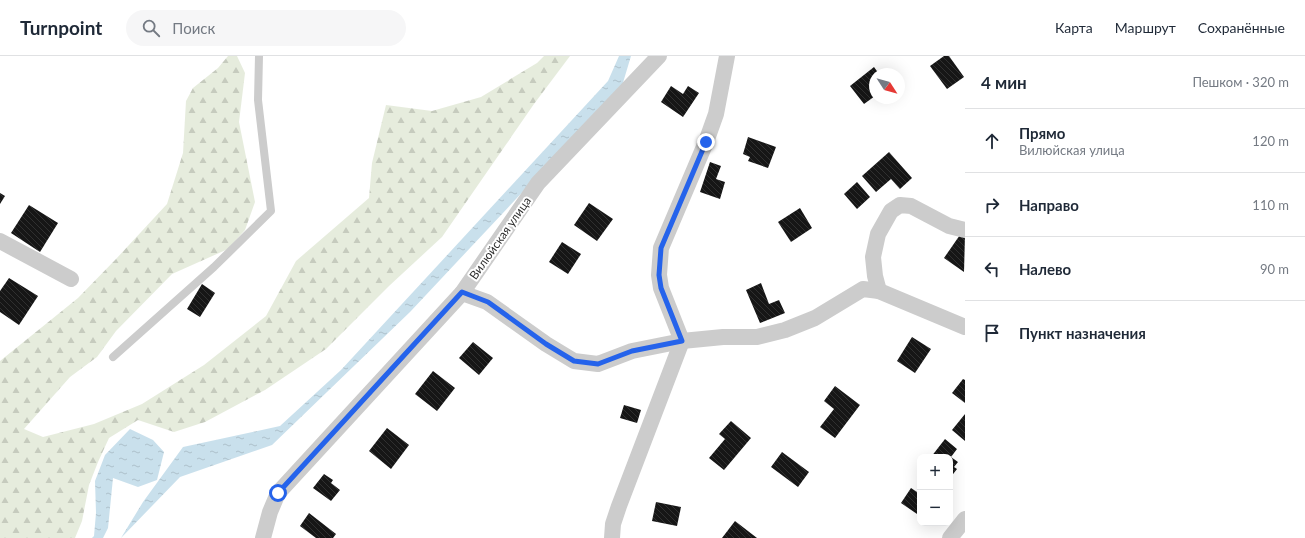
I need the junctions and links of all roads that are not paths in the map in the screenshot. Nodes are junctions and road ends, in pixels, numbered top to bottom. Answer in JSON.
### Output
{"nodes":[{"id":1,"x":259,"y":56,"type":"edge"},
{"id":2,"x":659,"y":56,"type":"edge"},
{"id":3,"x":726,"y":56,"type":"edge"},
{"id":4,"x":965,"y":230,"type":"edge"},
{"id":5,"x":0,"y":241,"type":"edge"},
{"id":6,"x":71,"y":279,"type":"dead end"},
{"id":7,"x":879,"y":290,"type":"junction"},
{"id":8,"x":462,"y":292,"type":"junction"},
{"id":9,"x":965,"y":327,"type":"edge"},
{"id":10,"x":682,"y":341,"type":"junction"},
{"id":11,"x":113,"y":357,"type":"dead end"},
{"id":12,"x":965,"y":519,"type":"edge"},
{"id":13,"x":263,"y":538,"type":"edge"},
{"id":14,"x":612,"y":538,"type":"edge"},
{"id":15,"x":950,"y":538,"type":"edge"}],
"edges":[{"from":1,"to":11,"type":"lane"},
{"from":2,"to":8,"type":"street","name":"Вилюйская улица"},
{"from":3,"to":10,"type":"street"},
{"from":4,"to":7,"type":"street"},
{"from":5,"to":6,"type":"street"},
{"from":7,"to":9,"type":"street"},
{"from":7,"to":10,"type":"street"},
{"from":8,"to":10,"type":"street"},
{"from":8,"to":13,"type":"street","name":"Вилюйская улица"},
{"from":10,"to":14,"type":"street"},
{"from":12,"to":15,"type":"street"}]}
